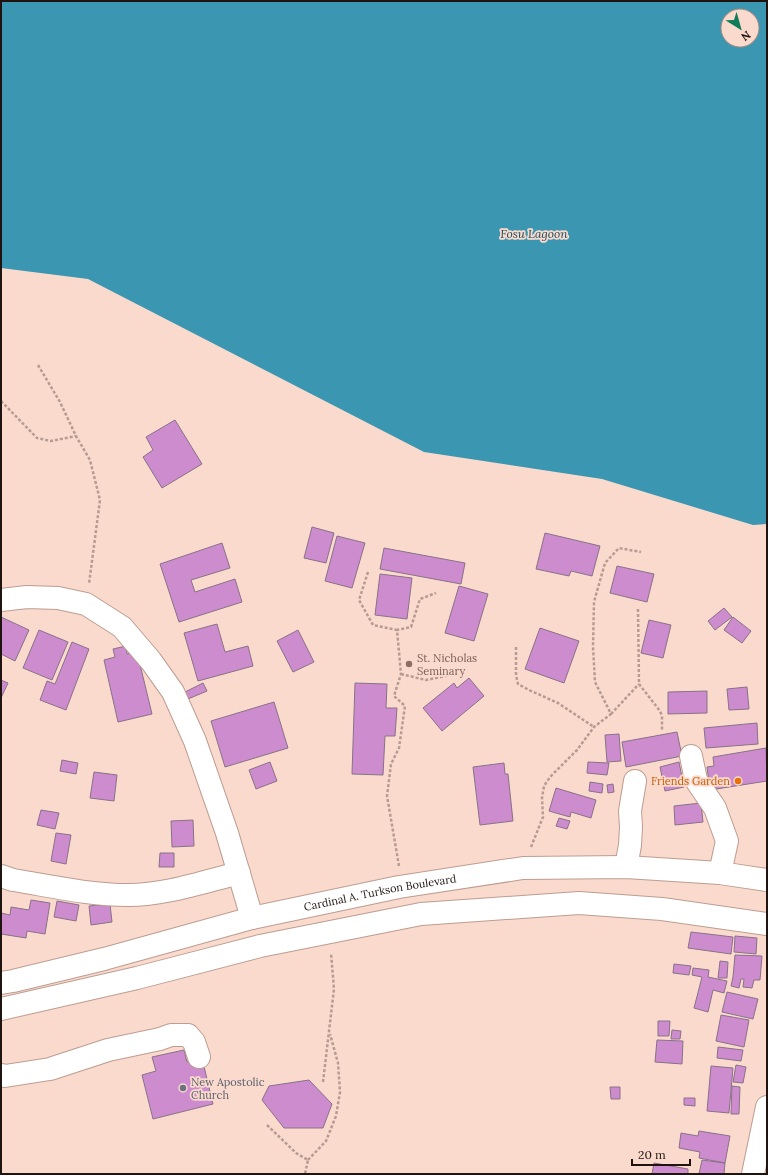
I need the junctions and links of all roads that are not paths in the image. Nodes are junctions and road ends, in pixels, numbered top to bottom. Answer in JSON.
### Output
{"nodes":[{"id":1,"x":1,"y":600,"type":"edge"},
{"id":2,"x":691,"y":756,"type":"dead end"},
{"id":3,"x":635,"y":781,"type":"dead end"},
{"id":4,"x":626,"y":867,"type":"junction"},
{"id":5,"x":239,"y":873,"type":"junction"},
{"id":6,"x":720,"y":873,"type":"junction"},
{"id":7,"x":1,"y":876,"type":"edge"},
{"id":8,"x":767,"y":880,"type":"edge"},
{"id":9,"x":252,"y":918,"type":"junction"},
{"id":10,"x":767,"y":924,"type":"edge"},
{"id":11,"x":1,"y":983,"type":"edge"},
{"id":12,"x":1,"y":1010,"type":"edge"},
{"id":13,"x":199,"y":1057,"type":"dead end"},
{"id":14,"x":1,"y":1075,"type":"edge"},
{"id":15,"x":767,"y":1107,"type":"edge"},
{"id":16,"x":753,"y":1174,"type":"edge"}],
"edges":[{"from":1,"to":5,"type":"street"},
{"from":2,"to":6,"type":"street"},
{"from":3,"to":4,"type":"street"},
{"from":4,"to":6,"type":"street","name":"Cardinal A. Turkson Boulevard"},
{"from":4,"to":9,"type":"street","name":"Cardinal A. Turkson Boulevard"},
{"from":5,"to":7,"type":"street"},
{"from":5,"to":9,"type":"street"},
{"from":6,"to":8,"type":"street","name":"Cardinal A. Turkson Boulevard"},
{"from":9,"to":11,"type":"street","name":"Cardinal A. Turkson Boulevard"},
{"from":10,"to":12,"type":"street"},
{"from":13,"to":14,"type":"street"},
{"from":15,"to":16,"type":"street"}]}
